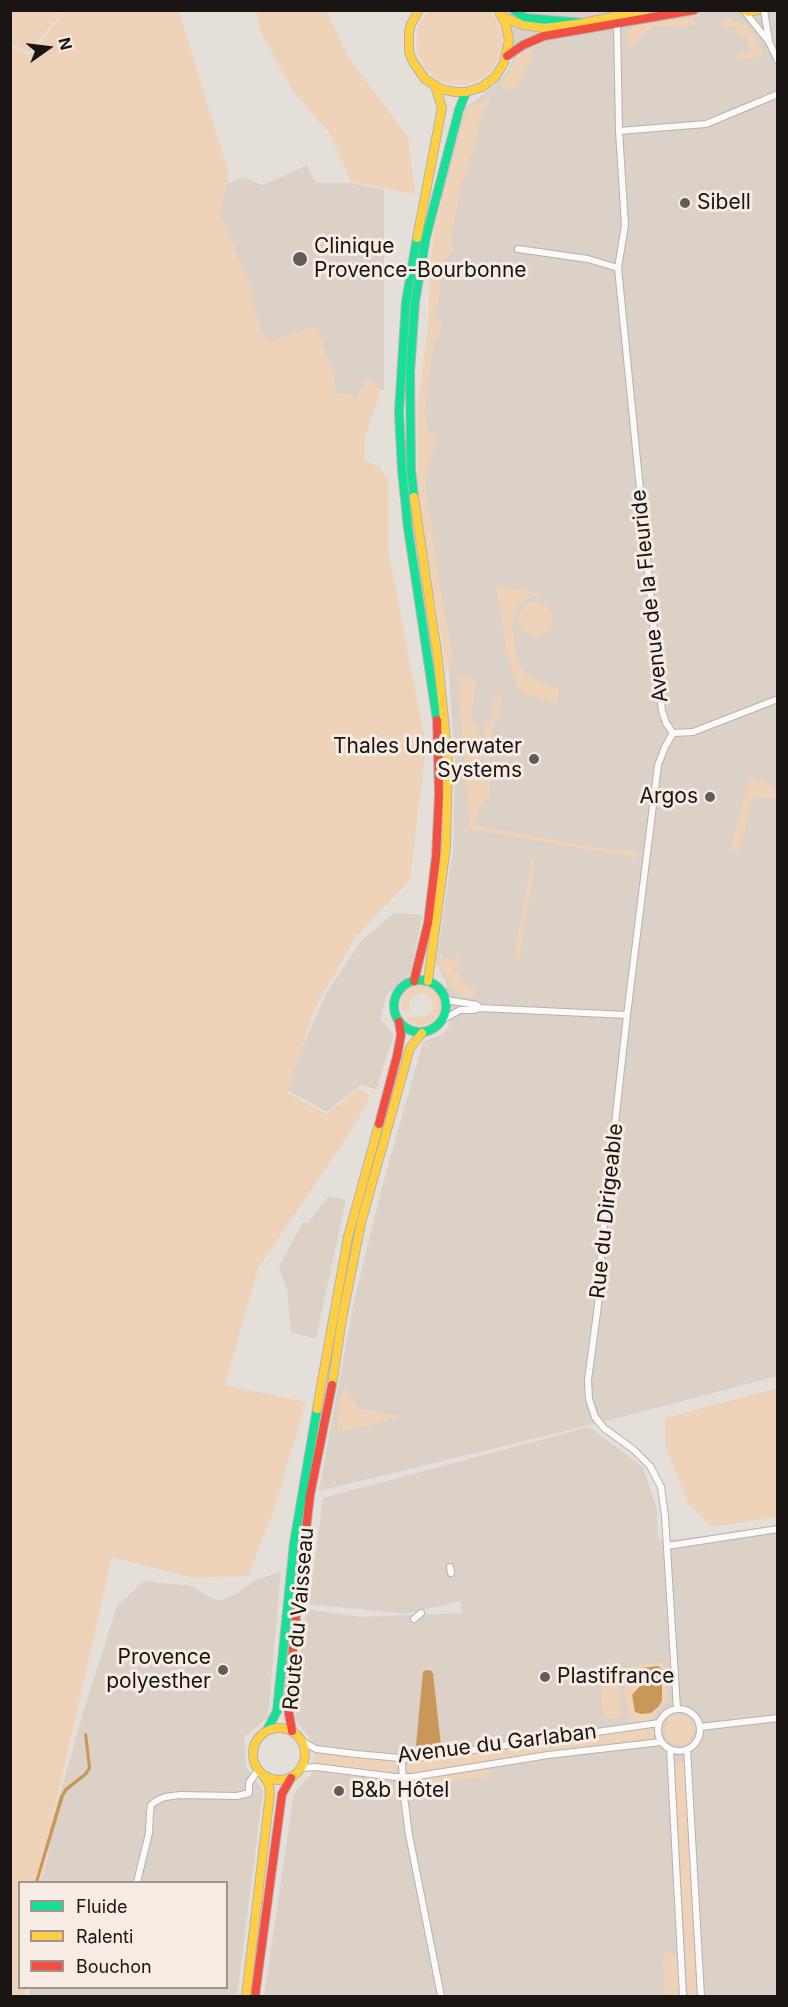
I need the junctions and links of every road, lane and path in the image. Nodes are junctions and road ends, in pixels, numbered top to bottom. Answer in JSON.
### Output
{"nodes":[{"id":1,"x":419,"y":10,"type":"edge"},
{"id":2,"x":514,"y":10,"type":"edge"},
{"id":3,"x":645,"y":10,"type":"edge"},
{"id":4,"x":694,"y":10,"type":"edge"},
{"id":5,"x":758,"y":10,"type":"edge"},
{"id":6,"x":764,"y":10,"type":"edge"},
{"id":7,"x":744,"y":11,"type":"edge"},
{"id":8,"x":501,"y":14,"type":"edge"},
{"id":9,"x":583,"y":23,"type":"junction"},
{"id":10,"x":617,"y":23,"type":"junction"},
{"id":11,"x":769,"y":42,"type":"junction"},
{"id":12,"x":507,"y":56,"type":"junction"},
{"id":13,"x":777,"y":61,"type":"edge"},
{"id":14,"x":435,"y":86,"type":"junction"},
{"id":15,"x":466,"y":92,"type":"junction"},
{"id":16,"x":777,"y":94,"type":"edge"},
{"id":17,"x":619,"y":131,"type":"junction"},
{"id":18,"x":518,"y":249,"type":"dead end"},
{"id":19,"x":618,"y":268,"type":"junction"},
{"id":20,"x":777,"y":699,"type":"edge"},
{"id":21,"x":674,"y":733,"type":"junction"},
{"id":22,"x":414,"y":981,"type":"junction"},
{"id":23,"x":428,"y":981,"type":"junction"},
{"id":24,"x":446,"y":1000,"type":"junction"},
{"id":25,"x":480,"y":1008,"type":"junction"},
{"id":26,"x":627,"y":1015,"type":"junction"},
{"id":27,"x":444,"y":1019,"type":"junction"},
{"id":28,"x":399,"y":1022,"type":"junction"},
{"id":29,"x":422,"y":1033,"type":"junction"},
{"id":30,"x":777,"y":1529,"type":"edge"},
{"id":31,"x":667,"y":1546,"type":"junction"},
{"id":32,"x":421,"y":1612,"type":"dead end"},
{"id":33,"x":414,"y":1619,"type":"dead end"},
{"id":34,"x":677,"y":1708,"type":"junction"},
{"id":35,"x":777,"y":1718,"type":"edge"},
{"id":36,"x":658,"y":1723,"type":"junction"},
{"id":37,"x":700,"y":1727,"type":"junction"},
{"id":38,"x":267,"y":1730,"type":"junction"},
{"id":39,"x":292,"y":1731,"type":"junction"},
{"id":40,"x":302,"y":1741,"type":"junction"},
{"id":41,"x":661,"y":1742,"type":"junction"},
{"id":42,"x":670,"y":1749,"type":"junction"},
{"id":43,"x":687,"y":1749,"type":"junction"},
{"id":44,"x":402,"y":1759,"type":"junction"},
{"id":45,"x":302,"y":1768,"type":"junction"},
{"id":46,"x":261,"y":1773,"type":"junction"},
{"id":47,"x":402,"y":1777,"type":"junction"},
{"id":48,"x":291,"y":1778,"type":"junction"},
{"id":49,"x":137,"y":1881,"type":"edge"},
{"id":50,"x":246,"y":1996,"type":"edge"},
{"id":51,"x":255,"y":1996,"type":"edge"},
{"id":52,"x":441,"y":1996,"type":"edge"},
{"id":53,"x":683,"y":1996,"type":"edge"},
{"id":54,"x":701,"y":1996,"type":"edge"}],
"edges":[{"from":1,"to":14,"type":"main road"},
{"from":2,"to":9,"type":"main road"},
{"from":3,"to":9,"type":"main road"},
{"from":4,"to":10,"type":"main road"},
{"from":5,"to":7,"type":"main road"},
{"from":6,"to":11,"type":"street"},
{"from":7,"to":11,"type":"street"},
{"from":8,"to":9,"type":"main road"},
{"from":8,"to":12,"type":"main road"},
{"from":10,"to":12,"type":"main road"},
{"from":10,"to":17,"type":"street","name":"Avenue de la Fleuride"},
{"from":11,"to":13,"type":"street"},
{"from":12,"to":15,"type":"main road"},
{"from":14,"to":15,"type":"main road"},
{"from":14,"to":22,"type":"main road"},
{"from":15,"to":23,"type":"main road"},
{"from":16,"to":17,"type":"street"},
{"from":17,"to":19,"type":"street","name":"Avenue de la Fleuride"},
{"from":18,"to":19,"type":"street"},
{"from":19,"to":21,"type":"street","name":"Avenue de la Fleuride"},
{"from":20,"to":21,"type":"street"},
{"from":21,"to":26,"type":"street","name":"Avenue de la Fleuride"},
{"from":22,"to":23,"type":"main road"},
{"from":22,"to":28,"type":"main road"},
{"from":23,"to":24,"type":"main road"},
{"from":24,"to":25,"type":"street"},
{"from":24,"to":27,"type":"main road"},
{"from":25,"to":26,"type":"street"},
{"from":25,"to":27,"type":"street"},
{"from":26,"to":31,"type":"street","name":"Rue du Dirigeable"},
{"from":27,"to":29,"type":"main road"},
{"from":28,"to":29,"type":"main road"},
{"from":28,"to":38,"type":"main road","name":"Route du Vaisseau"},
{"from":29,"to":39,"type":"main road","name":"Route du Vaisseau"},
{"from":30,"to":31,"type":"street"},
{"from":31,"to":34,"type":"street"},
{"from":32,"to":33,"type":"street"},
{"from":34,"to":36,"type":"street"},
{"from":34,"to":37,"type":"street"},
{"from":35,"to":37,"type":"street"},
{"from":36,"to":41,"type":"street"},
{"from":36,"to":44,"type":"street","name":"Avenue du Garlaban"},
{"from":37,"to":43,"type":"street"},
{"from":38,"to":39,"type":"main road"},
{"from":38,"to":46,"type":"main road"},
{"from":39,"to":40,"type":"main road"},
{"from":40,"to":44,"type":"street","name":"Avenue du Garlaban"},
{"from":40,"to":45,"type":"main road"},
{"from":41,"to":42,"type":"street"},
{"from":41,"to":47,"type":"street","name":"Avenue du Garlaban"},
{"from":42,"to":43,"type":"street"},
{"from":42,"to":53,"type":"street"},
{"from":43,"to":54,"type":"street"},
{"from":44,"to":47,"type":"street"},
{"from":45,"to":47,"type":"street","name":"Avenue du Garlaban"},
{"from":45,"to":48,"type":"main road"},
{"from":46,"to":48,"type":"main road"},
{"from":46,"to":49,"type":"street"},
{"from":46,"to":50,"type":"main road"},
{"from":47,"to":52,"type":"street"},
{"from":48,"to":51,"type":"main road"}]}
